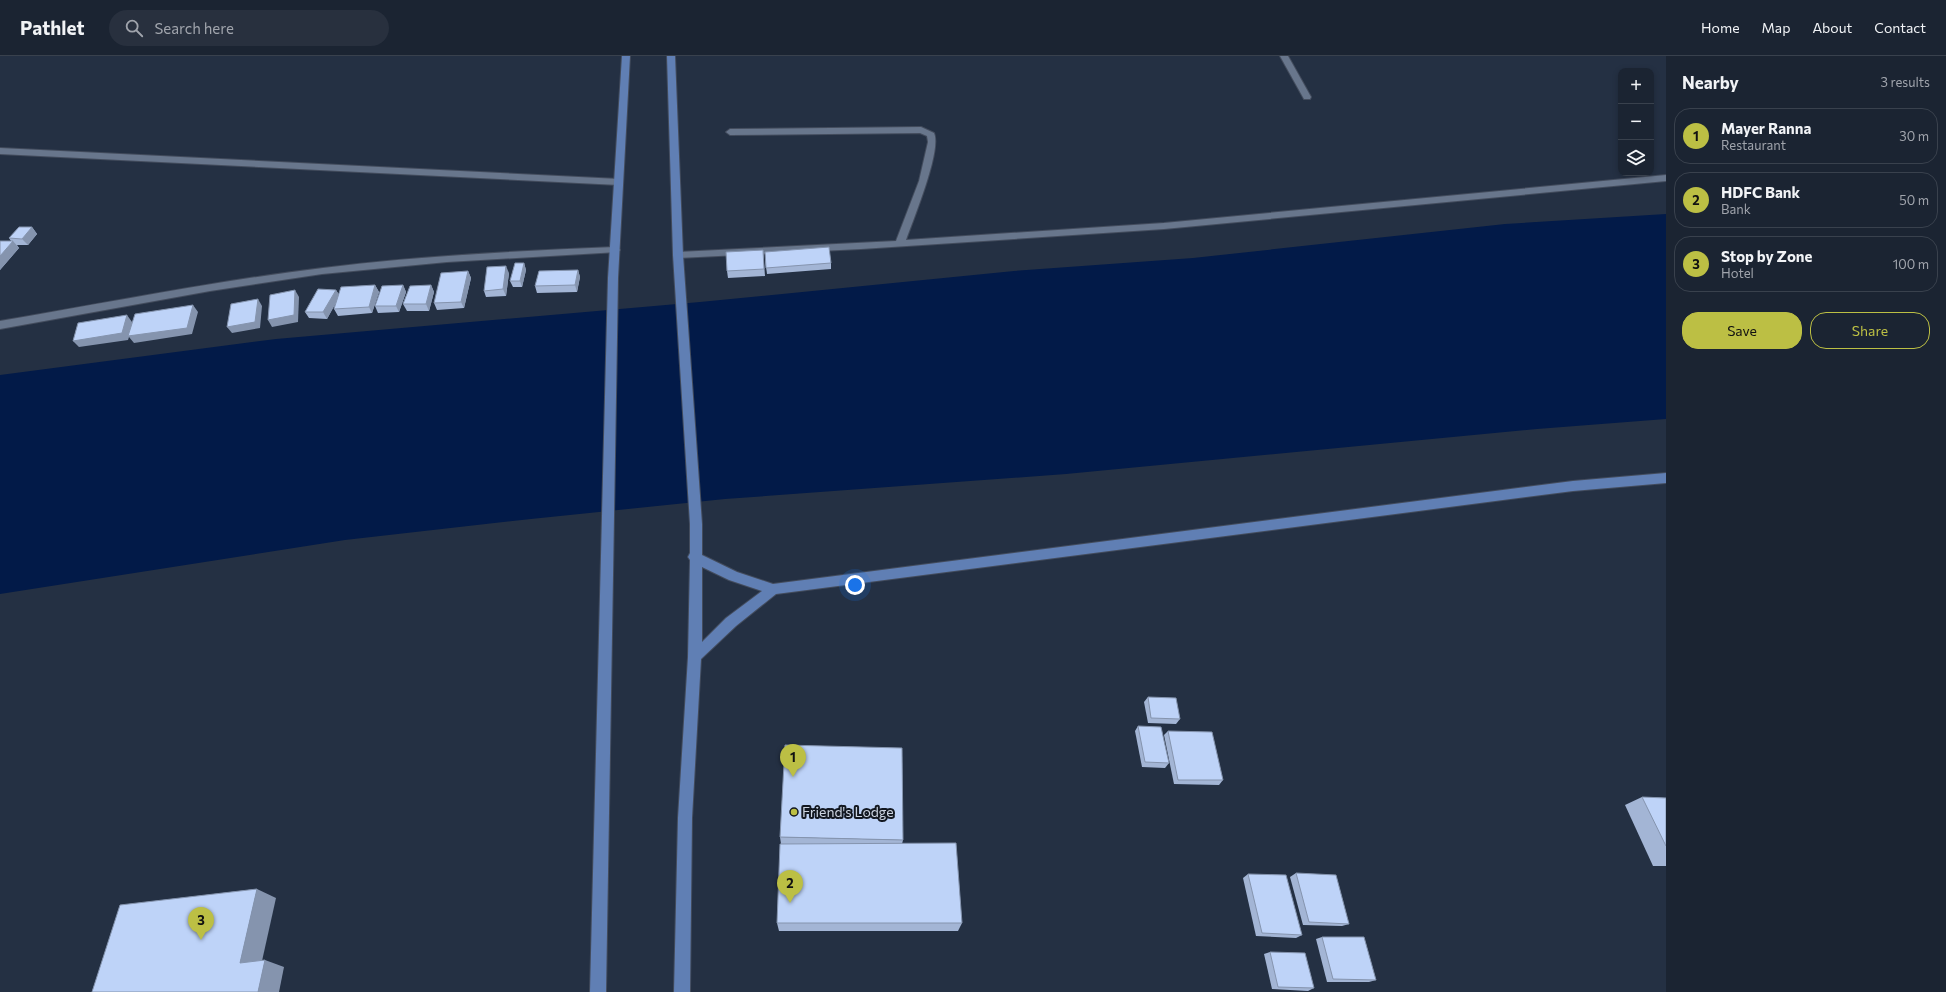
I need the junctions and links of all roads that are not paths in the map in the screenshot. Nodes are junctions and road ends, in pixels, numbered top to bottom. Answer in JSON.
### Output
{"nodes":[{"id":1,"x":626,"y":56,"type":"edge"},
{"id":2,"x":671,"y":56,"type":"edge"},
{"id":3,"x":1284,"y":56,"type":"edge"},
{"id":4,"x":1307,"y":97,"type":"dead end"},
{"id":5,"x":730,"y":132,"type":"dead end"},
{"id":6,"x":0,"y":151,"type":"edge"},
{"id":7,"x":1666,"y":178,"type":"edge"},
{"id":8,"x":619,"y":182,"type":"junction"},
{"id":9,"x":900,"y":243,"type":"junction"},
{"id":10,"x":615,"y":250,"type":"junction"},
{"id":11,"x":678,"y":255,"type":"junction"},
{"id":12,"x":0,"y":325,"type":"edge"},
{"id":13,"x":1666,"y":478,"type":"edge"},
{"id":14,"x":694,"y":558,"type":"junction"},
{"id":15,"x":773,"y":589,"type":"junction"},
{"id":16,"x":695,"y":657,"type":"junction"},
{"id":17,"x":598,"y":992,"type":"edge"},
{"id":18,"x":682,"y":992,"type":"edge"}],
"edges":[{"from":1,"to":8,"type":"main road"},
{"from":2,"to":11,"type":"main road"},
{"from":3,"to":4,"type":"street"},
{"from":5,"to":9,"type":"street"},
{"from":6,"to":8,"type":"street"},
{"from":7,"to":9,"type":"street"},
{"from":8,"to":10,"type":"main road"},
{"from":9,"to":11,"type":"street"},
{"from":10,"to":12,"type":"street"},
{"from":10,"to":17,"type":"main road"},
{"from":11,"to":14,"type":"main road"},
{"from":13,"to":15,"type":"main road"},
{"from":14,"to":15,"type":"main road"},
{"from":14,"to":16,"type":"main road"},
{"from":15,"to":16,"type":"main road"},
{"from":16,"to":18,"type":"main road"}]}
